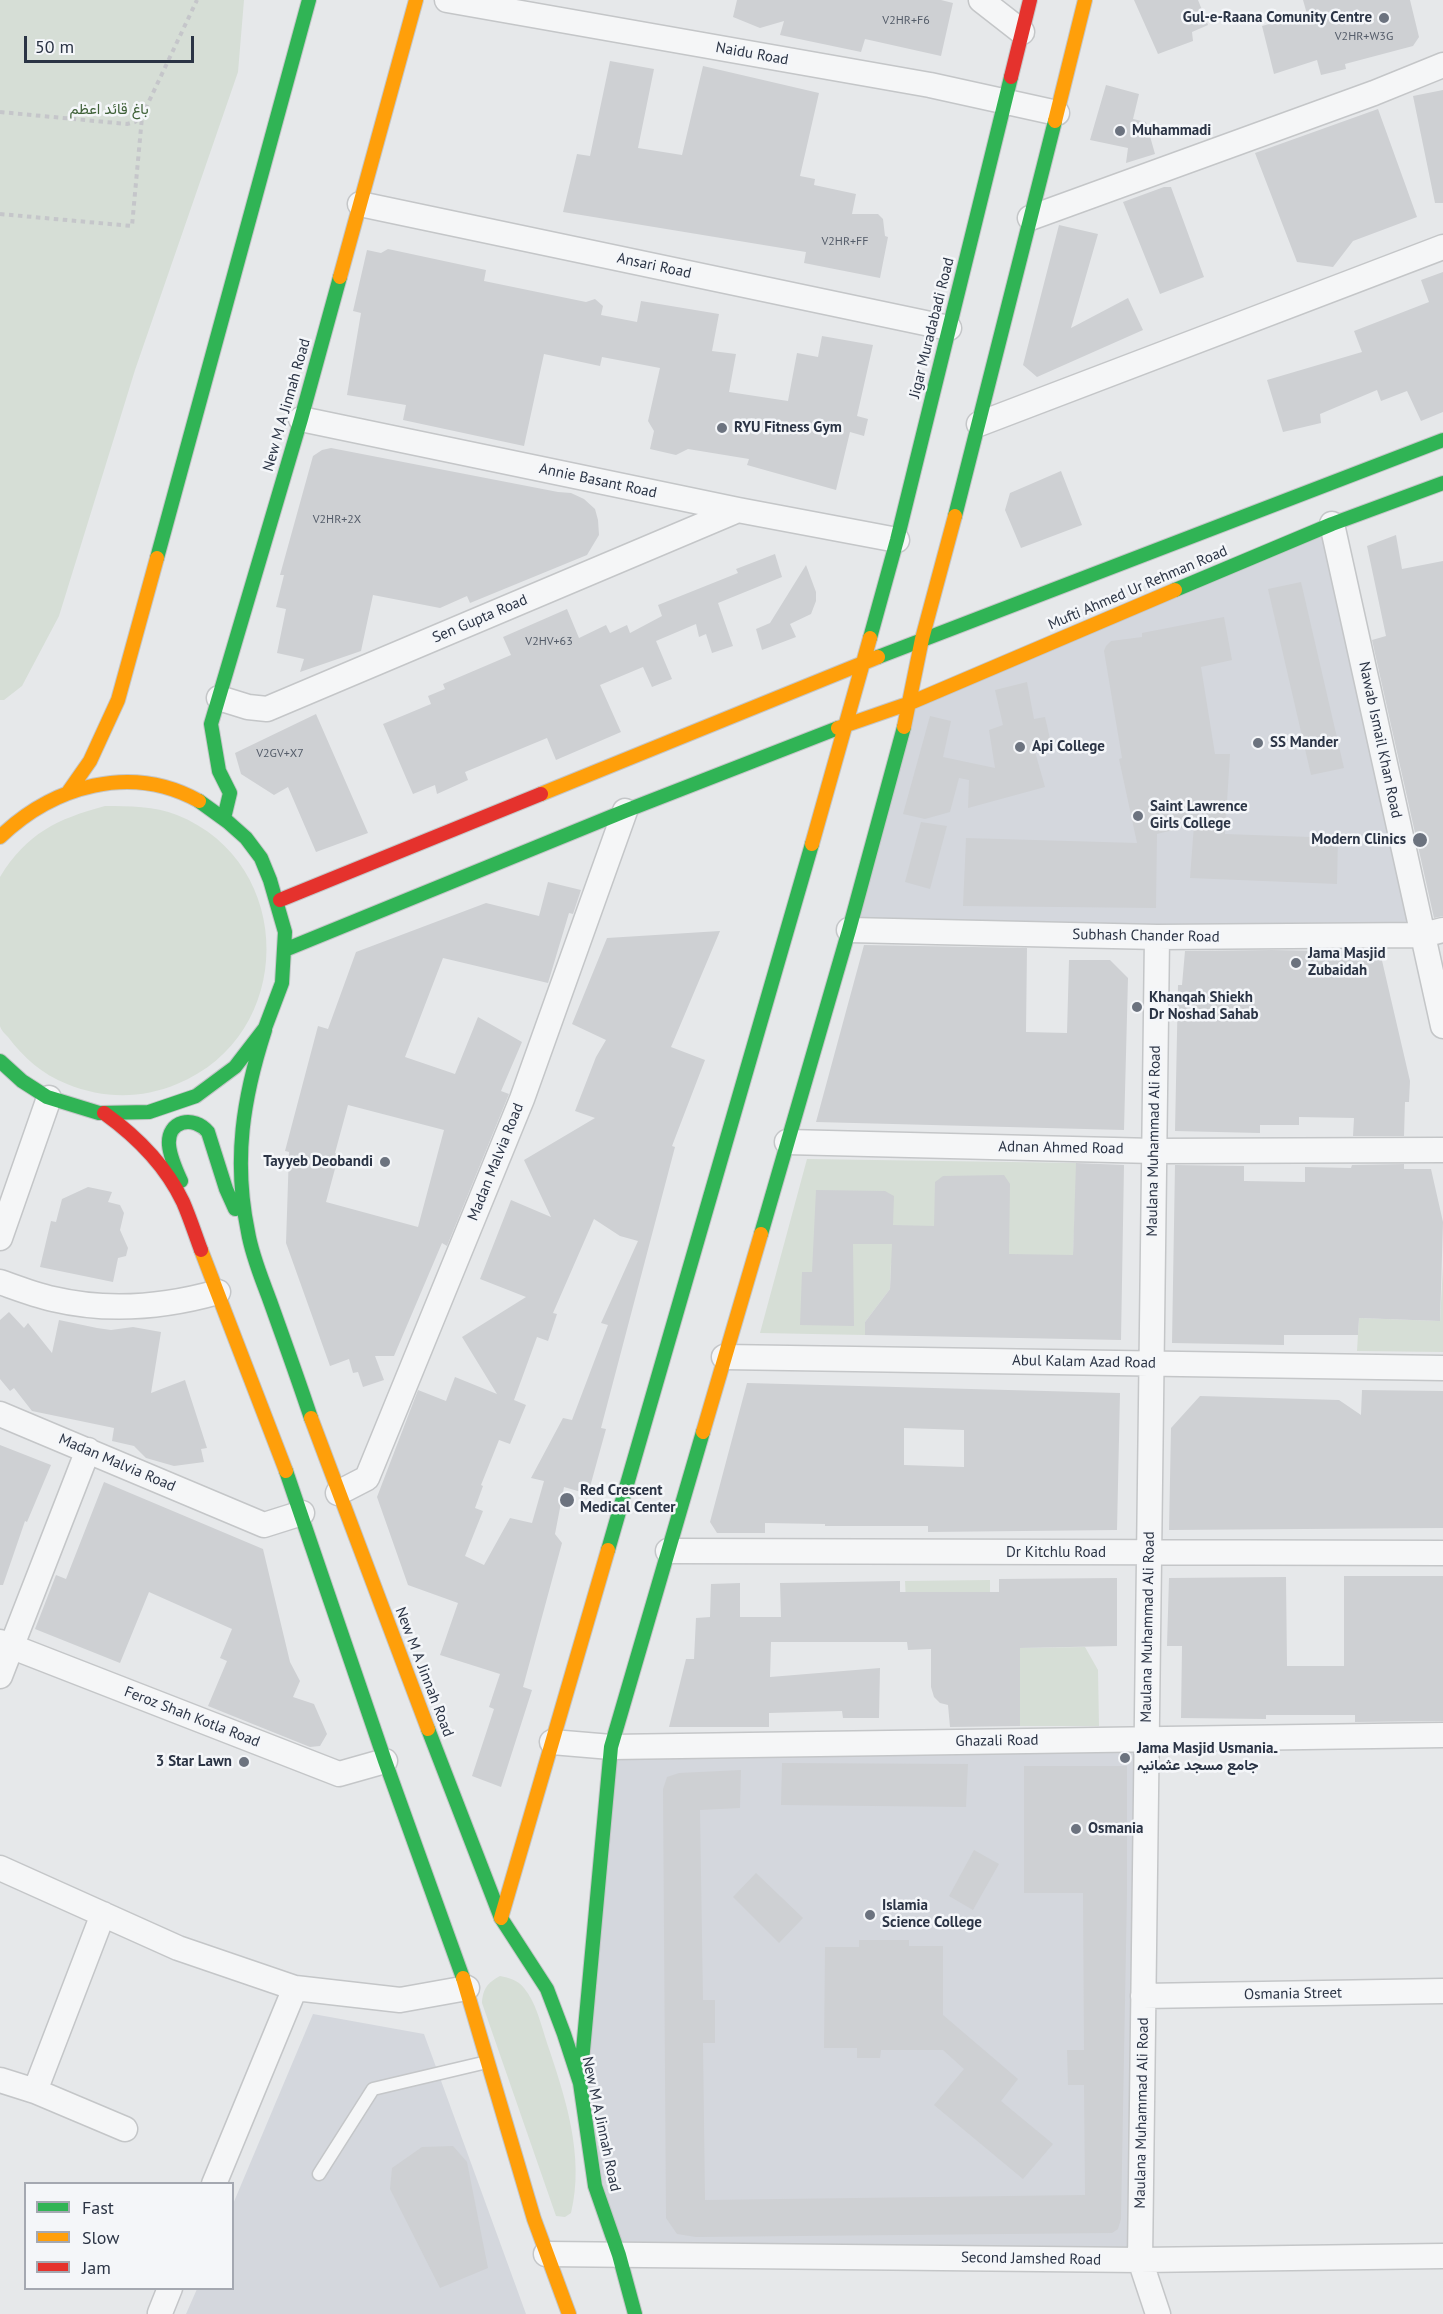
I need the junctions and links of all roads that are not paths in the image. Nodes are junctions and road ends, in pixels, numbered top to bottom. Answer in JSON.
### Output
{"nodes":[{"id":1,"x":309,"y":0,"type":"edge"},
{"id":2,"x":416,"y":0,"type":"edge"},
{"id":3,"x":447,"y":0,"type":"edge"},
{"id":4,"x":981,"y":0,"type":"edge"},
{"id":5,"x":1030,"y":0,"type":"edge"},
{"id":6,"x":1085,"y":0,"type":"edge"},
{"id":7,"x":1022,"y":32,"type":"junction"},
{"id":8,"x":1443,"y":65,"type":"edge"},
{"id":9,"x":1006,"y":100,"type":"junction"},
{"id":10,"x":1057,"y":113,"type":"junction"},
{"id":11,"x":360,"y":204,"type":"junction"},
{"id":12,"x":1030,"y":218,"type":"junction"},
{"id":13,"x":1443,"y":248,"type":"edge"},
{"id":14,"x":949,"y":328,"type":"junction"},
{"id":15,"x":301,"y":419,"type":"junction"},
{"id":16,"x":979,"y":424,"type":"junction"},
{"id":17,"x":1443,"y":440,"type":"edge"},
{"id":18,"x":1443,"y":483,"type":"edge"},
{"id":19,"x":738,"y":510,"type":"junction"},
{"id":20,"x":1332,"y":524,"type":"junction"},
{"id":21,"x":897,"y":540,"type":"junction"},
{"id":22,"x":922,"y":639,"type":"junction"},
{"id":23,"x":864,"y":664,"type":"junction"},
{"id":24,"x":219,"y":698,"type":"junction"},
{"id":25,"x":909,"y":703,"type":"junction"},
{"id":26,"x":847,"y":724,"type":"junction"},
{"id":27,"x":69,"y":790,"type":"junction"},
{"id":28,"x":625,"y":811,"type":"junction"},
{"id":29,"x":224,"y":818,"type":"junction"},
{"id":30,"x":6,"y":822,"type":"edge"},
{"id":31,"x":0,"y":837,"type":"edge"},
{"id":32,"x":280,"y":900,"type":"junction"},
{"id":33,"x":849,"y":930,"type":"junction"},
{"id":34,"x":1433,"y":932,"type":"edge"},
{"id":35,"x":1157,"y":937,"type":"junction"},
{"id":36,"x":287,"y":949,"type":"junction"},
{"id":37,"x":1443,"y":1026,"type":"edge"},
{"id":38,"x":265,"y":1030,"type":"junction"},
{"id":39,"x":0,"y":1061,"type":"edge"},
{"id":40,"x":49,"y":1098,"type":"junction"},
{"id":41,"x":104,"y":1113,"type":"junction"},
{"id":42,"x":787,"y":1142,"type":"junction"},
{"id":43,"x":1443,"y":1150,"type":"edge"},
{"id":44,"x":1154,"y":1151,"type":"junction"},
{"id":45,"x":182,"y":1201,"type":"junction"},
{"id":46,"x":244,"y":1222,"type":"junction"},
{"id":47,"x":0,"y":1238,"type":"edge"},
{"id":48,"x":0,"y":1282,"type":"edge"},
{"id":49,"x":218,"y":1292,"type":"junction"},
{"id":50,"x":724,"y":1357,"type":"junction"},
{"id":51,"x":1151,"y":1363,"type":"junction"},
{"id":52,"x":1443,"y":1368,"type":"edge"},
{"id":53,"x":0,"y":1414,"type":"edge"},
{"id":54,"x":88,"y":1450,"type":"junction"},
{"id":55,"x":338,"y":1493,"type":"junction"},
{"id":56,"x":302,"y":1513,"type":"junction"},
{"id":57,"x":668,"y":1551,"type":"junction"},
{"id":58,"x":1149,"y":1553,"type":"junction"},
{"id":59,"x":1443,"y":1553,"type":"edge"},
{"id":60,"x":6,"y":1644,"type":"edge"},
{"id":61,"x":0,"y":1677,"type":"edge"},
{"id":62,"x":1443,"y":1735,"type":"edge"},
{"id":63,"x":1147,"y":1738,"type":"junction"},
{"id":64,"x":552,"y":1742,"type":"junction"},
{"id":65,"x":611,"y":1747,"type":"junction"},
{"id":66,"x":385,"y":1761,"type":"junction"},
{"id":67,"x":0,"y":1868,"type":"edge"},
{"id":68,"x":103,"y":1914,"type":"junction"},
{"id":69,"x":501,"y":1918,"type":"junction"},
{"id":70,"x":295,"y":1988,"type":"junction"},
{"id":71,"x":467,"y":1989,"type":"junction"},
{"id":72,"x":1443,"y":1991,"type":"edge"},
{"id":73,"x":1143,"y":1996,"type":"junction"},
{"id":74,"x":487,"y":2062,"type":"junction"},
{"id":75,"x":0,"y":2080,"type":"edge"},
{"id":76,"x":580,"y":2083,"type":"junction"},
{"id":77,"x":35,"y":2091,"type":"junction"},
{"id":78,"x":125,"y":2128,"type":"dead end"},
{"id":79,"x":319,"y":2174,"type":"dead end"},
{"id":80,"x":215,"y":2182,"type":"edge"},
{"id":81,"x":546,"y":2254,"type":"junction"},
{"id":82,"x":619,"y":2255,"type":"junction"},
{"id":83,"x":1443,"y":2256,"type":"edge"},
{"id":84,"x":1140,"y":2260,"type":"junction"},
{"id":85,"x":170,"y":2290,"type":"edge"},
{"id":86,"x":160,"y":2313,"type":"edge"},
{"id":87,"x":569,"y":2314,"type":"edge"},
{"id":88,"x":635,"y":2314,"type":"edge"},
{"id":89,"x":1158,"y":2314,"type":"edge"}],
"edges":[{"from":1,"to":27,"type":"street"},
{"from":2,"to":11,"type":"street","name":"New M A Jinnah Road"},
{"from":3,"to":9,"type":"street","name":"Naidu Road"},
{"from":4,"to":7,"type":"street"},
{"from":5,"to":7,"type":"street","name":"Jigar Muradabadi Road"},
{"from":6,"to":10,"type":"street"},
{"from":7,"to":9,"type":"street","name":"Jigar Muradabadi Road"},
{"from":8,"to":12,"type":"street"},
{"from":9,"to":10,"type":"street","name":"Naidu Road"},
{"from":9,"to":14,"type":"street","name":"Jigar Muradabadi Road"},
{"from":10,"to":12,"type":"street"},
{"from":11,"to":14,"type":"street","name":"Ansari Road"},
{"from":11,"to":15,"type":"street","name":"New M A Jinnah Road"},
{"from":12,"to":16,"type":"street"},
{"from":13,"to":16,"type":"street"},
{"from":14,"to":21,"type":"street","name":"Jigar Muradabadi Road"},
{"from":15,"to":19,"type":"street","name":"Annie Basant Road"},
{"from":15,"to":24,"type":"street","name":"New M A Jinnah Road"},
{"from":16,"to":22,"type":"street"},
{"from":17,"to":22,"type":"street","name":"Mufti Ahmed Ur Rehman Road"},
{"from":18,"to":20,"type":"street","name":"Mufti Ahmed Ur Rehman Road"},
{"from":19,"to":21,"type":"street","name":"Annie Basant Road"},
{"from":19,"to":24,"type":"street","name":"Sen Gupta Road"},
{"from":20,"to":25,"type":"street","name":"Mufti Ahmed Ur Rehman Road"},
{"from":20,"to":34,"type":"street","name":"Nawab Ismail Khan Road"},
{"from":21,"to":23,"type":"street","name":"Jigar Muradabadi Road"},
{"from":22,"to":23,"type":"street","name":"Mufti Ahmed Ur Rehman Road"},
{"from":22,"to":25,"type":"street"},
{"from":23,"to":26,"type":"street","name":"Jigar Muradabadi Road"},
{"from":23,"to":32,"type":"street","name":"Mufti Ahmed Ur Rehman Road"},
{"from":24,"to":29,"type":"street","name":"New M A Jinnah Road"},
{"from":25,"to":26,"type":"street","name":"Mufti Ahmed Ur Rehman Road"},
{"from":25,"to":33,"type":"street"},
{"from":26,"to":28,"type":"street","name":"Mufti Ahmed Ur Rehman Road"},
{"from":26,"to":64,"type":"street","name":"Jigar Muradabadi Road"},
{"from":27,"to":29,"type":"street"},
{"from":27,"to":30,"type":"street"},
{"from":28,"to":36,"type":"street","name":"Mufti Ahmed Ur Rehman Road"},
{"from":28,"to":55,"type":"street","name":"Madan Malvia Road"},
{"from":29,"to":32,"type":"street"},
{"from":30,"to":31,"type":"street"},
{"from":32,"to":36,"type":"street"},
{"from":33,"to":35,"type":"street","name":"Subhash Chander Road"},
{"from":33,"to":42,"type":"street"},
{"from":34,"to":35,"type":"street","name":"Subhash Chander Road"},
{"from":34,"to":37,"type":"street","name":"Nawab Ismail Khan Road"},
{"from":35,"to":44,"type":"street","name":"Maulana Muhammad Ali Road"},
{"from":36,"to":38,"type":"street"},
{"from":38,"to":41,"type":"street"},
{"from":38,"to":46,"type":"street","name":"New M A Jinnah Road"},
{"from":39,"to":40,"type":"street"},
{"from":40,"to":41,"type":"street"},
{"from":40,"to":47,"type":"street"},
{"from":41,"to":45,"type":"street"},
{"from":42,"to":44,"type":"street","name":"Adnan Ahmed Road"},
{"from":42,"to":50,"type":"street"},
{"from":43,"to":44,"type":"street","name":"Adnan Ahmed Road"},
{"from":44,"to":51,"type":"street","name":"Maulana Muhammad Ali Road"},
{"from":45,"to":46,"type":"street"},
{"from":45,"to":49,"type":"street"},
{"from":46,"to":55,"type":"street","name":"New M A Jinnah Road"},
{"from":48,"to":49,"type":"street"},
{"from":49,"to":56,"type":"street"},
{"from":50,"to":51,"type":"street","name":"Abul Kalam Azad Road"},
{"from":50,"to":57,"type":"street"},
{"from":51,"to":52,"type":"street","name":"Abul Kalam Azad Road"},
{"from":51,"to":58,"type":"street","name":"Maulana Muhammad Ali Road"},
{"from":53,"to":54,"type":"street","name":"Madan Malvia Road"},
{"from":54,"to":56,"type":"street","name":"Madan Malvia Road"},
{"from":54,"to":60,"type":"street"},
{"from":55,"to":69,"type":"street","name":"New M A Jinnah Road"},
{"from":56,"to":66,"type":"street"},
{"from":57,"to":58,"type":"street","name":"Dr Kitchlu Road"},
{"from":57,"to":65,"type":"street"},
{"from":58,"to":59,"type":"street","name":"Dr Kitchlu Road"},
{"from":58,"to":63,"type":"street","name":"Maulana Muhammad Ali Road"},
{"from":60,"to":61,"type":"street"},
{"from":60,"to":66,"type":"street","name":"Feroz Shah Kotla Road"},
{"from":62,"to":63,"type":"street","name":"Ghazali Road"},
{"from":63,"to":65,"type":"street","name":"Ghazali Road"},
{"from":63,"to":73,"type":"street","name":"Maulana Muhammad Ali Road"},
{"from":64,"to":65,"type":"street","name":"Ghazali Road"},
{"from":64,"to":69,"type":"street","name":"Jigar Muradabadi Road"},
{"from":65,"to":76,"type":"street"},
{"from":66,"to":71,"type":"street"},
{"from":67,"to":68,"type":"street"},
{"from":68,"to":70,"type":"street"},
{"from":68,"to":77,"type":"street"},
{"from":69,"to":76,"type":"street","name":"New M A Jinnah Road"},
{"from":70,"to":71,"type":"street"},
{"from":70,"to":80,"type":"street"},
{"from":71,"to":74,"type":"street"},
{"from":72,"to":73,"type":"street","name":"Osmania Street"},
{"from":73,"to":84,"type":"street","name":"Maulana Muhammad Ali Road"},
{"from":74,"to":79,"type":"lane"},
{"from":74,"to":81,"type":"street"},
{"from":75,"to":77,"type":"street"},
{"from":76,"to":82,"type":"street","name":"New M A Jinnah Road"},
{"from":77,"to":78,"type":"street"},
{"from":81,"to":82,"type":"street","name":"Second Jamshed Road"},
{"from":81,"to":87,"type":"street"},
{"from":82,"to":84,"type":"street","name":"Second Jamshed Road"},
{"from":82,"to":88,"type":"street","name":"New M A Jinnah Road"},
{"from":83,"to":84,"type":"street","name":"Second Jamshed Road"},
{"from":84,"to":89,"type":"street","name":"Maulana Muhammad Ali Road"},
{"from":85,"to":86,"type":"street"}]}
